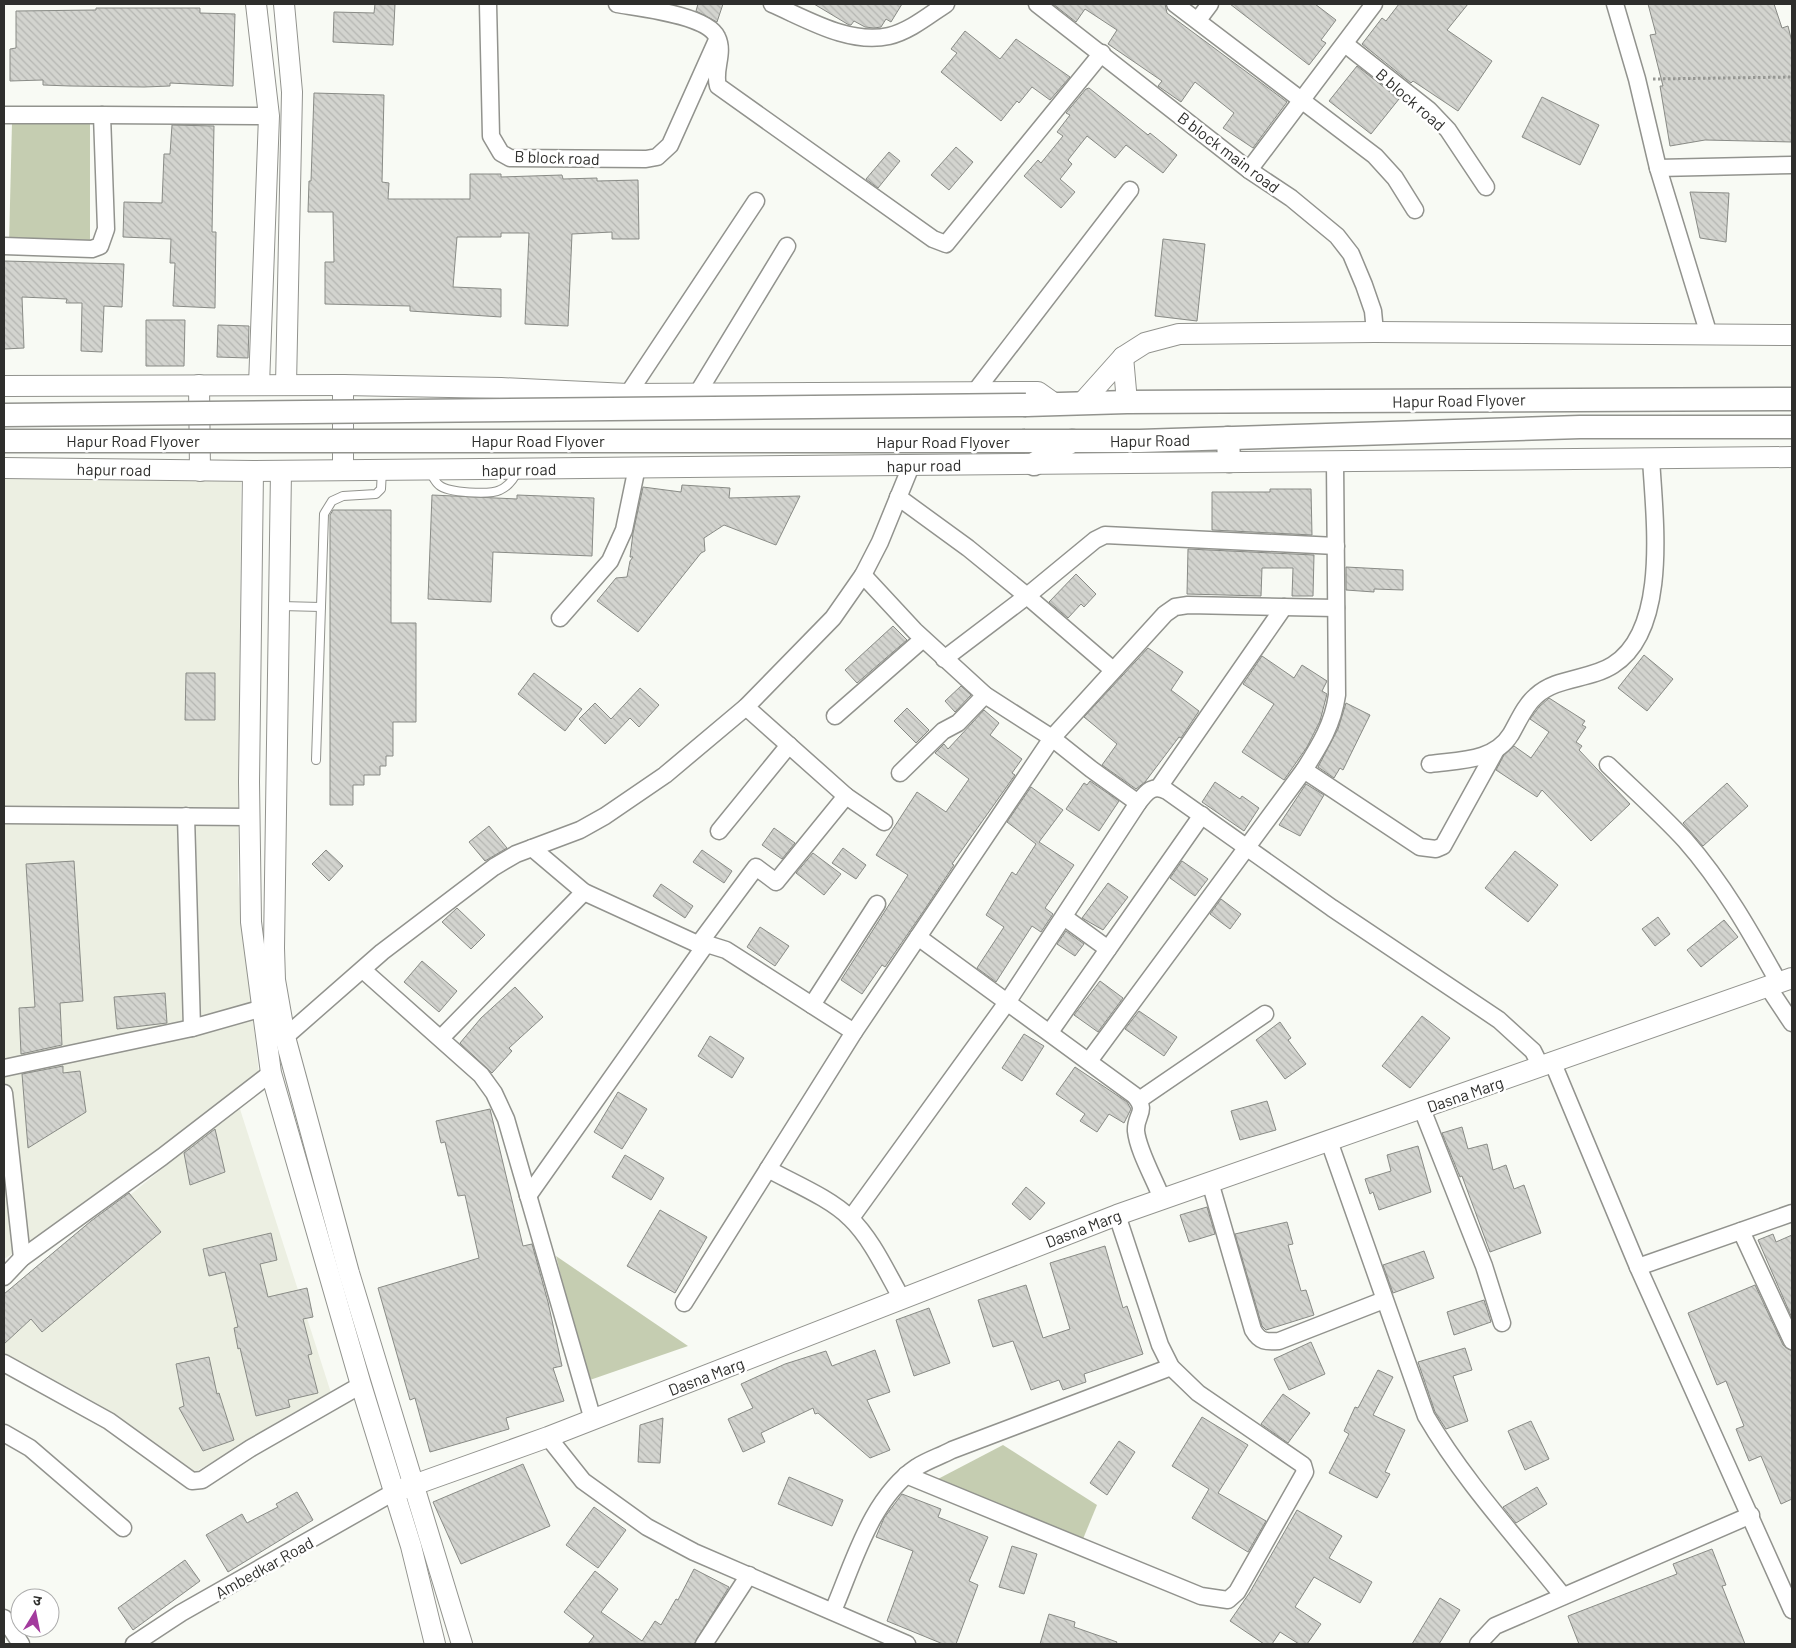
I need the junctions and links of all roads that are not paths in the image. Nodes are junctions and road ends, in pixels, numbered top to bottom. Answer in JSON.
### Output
{"nodes":[{"id":1,"x":256,"y":4,"type":"edge"},
{"id":2,"x":284,"y":4,"type":"edge"},
{"id":3,"x":488,"y":4,"type":"edge"},
{"id":4,"x":617,"y":4,"type":"edge"},
{"id":5,"x":772,"y":4,"type":"edge"},
{"id":6,"x":946,"y":4,"type":"edge"},
{"id":7,"x":1037,"y":4,"type":"edge"},
{"id":8,"x":1175,"y":4,"type":"edge"},
{"id":9,"x":1210,"y":4,"type":"edge"},
{"id":10,"x":1374,"y":4,"type":"edge"},
{"id":11,"x":1615,"y":4,"type":"edge"},
{"id":12,"x":1198,"y":20,"type":"junction"},
{"id":13,"x":718,"y":37,"type":"junction"},
{"id":14,"x":1345,"y":44,"type":"junction"},
{"id":15,"x":1102,"y":53,"type":"junction"},
{"id":16,"x":1302,"y":99,"type":"junction"},
{"id":17,"x":4,"y":115,"type":"edge"},
{"id":18,"x":102,"y":115,"type":"junction"},
{"id":19,"x":269,"y":116,"type":"junction"},
{"id":20,"x":1792,"y":165,"type":"edge"},
{"id":21,"x":1658,"y":168,"type":"junction"},
{"id":22,"x":1249,"y":170,"type":"junction"},
{"id":23,"x":1486,"y":188,"type":"dead end"},
{"id":24,"x":1130,"y":190,"type":"dead end"},
{"id":25,"x":756,"y":201,"type":"dead end"},
{"id":26,"x":1415,"y":210,"type":"dead end"},
{"id":27,"x":4,"y":246,"type":"edge"},
{"id":28,"x":787,"y":246,"type":"dead end"},
{"id":29,"x":1375,"y":332,"type":"junction"},
{"id":30,"x":1709,"y":335,"type":"junction"},
{"id":31,"x":1792,"y":335,"type":"edge"},
{"id":32,"x":1123,"y":356,"type":"junction"},
{"id":33,"x":199,"y":385,"type":"junction"},
{"id":34,"x":286,"y":385,"type":"junction"},
{"id":35,"x":343,"y":385,"type":"junction"},
{"id":36,"x":4,"y":386,"type":"edge"},
{"id":37,"x":259,"y":386,"type":"junction"},
{"id":38,"x":974,"y":393,"type":"junction"},
{"id":39,"x":628,"y":394,"type":"junction"},
{"id":40,"x":697,"y":394,"type":"junction"},
{"id":41,"x":1792,"y":399,"type":"edge"},
{"id":42,"x":1127,"y":402,"type":"junction"},
{"id":43,"x":1055,"y":404,"type":"junction"},
{"id":44,"x":1081,"y":404,"type":"junction"},
{"id":45,"x":4,"y":415,"type":"edge"},
{"id":46,"x":1792,"y":427,"type":"edge"},
{"id":47,"x":1228,"y":438,"type":"junction"},
{"id":48,"x":4,"y":441,"type":"edge"},
{"id":49,"x":1072,"y":441,"type":"junction"},
{"id":50,"x":1792,"y":457,"type":"edge"},
{"id":51,"x":1651,"y":458,"type":"junction"},
{"id":52,"x":1229,"y":461,"type":"junction"},
{"id":53,"x":1335,"y":462,"type":"junction"},
{"id":54,"x":1034,"y":464,"type":"junction"},
{"id":55,"x":910,"y":466,"type":"junction"},
{"id":56,"x":637,"y":467,"type":"junction"},
{"id":57,"x":4,"y":468,"type":"edge"},
{"id":58,"x":200,"y":470,"type":"junction"},
{"id":59,"x":343,"y":470,"type":"junction"},
{"id":60,"x":382,"y":470,"type":"junction"},
{"id":61,"x":253,"y":471,"type":"junction"},
{"id":62,"x":281,"y":471,"type":"junction"},
{"id":63,"x":898,"y":497,"type":"junction"},
{"id":64,"x":1336,"y":546,"type":"junction"},
{"id":65,"x":864,"y":575,"type":"junction"},
{"id":66,"x":1027,"y":596,"type":"junction"},
{"id":67,"x":279,"y":606,"type":"junction"},
{"id":68,"x":321,"y":606,"type":"junction"},
{"id":69,"x":1284,"y":607,"type":"junction"},
{"id":70,"x":1336,"y":608,"type":"junction"},
{"id":71,"x":560,"y":618,"type":"dead end"},
{"id":72,"x":923,"y":639,"type":"junction"},
{"id":73,"x":944,"y":658,"type":"junction"},
{"id":74,"x":1113,"y":670,"type":"junction"},
{"id":75,"x":985,"y":695,"type":"junction"},
{"id":76,"x":746,"y":707,"type":"junction"},
{"id":77,"x":836,"y":716,"type":"dead end"},
{"id":78,"x":1052,"y":738,"type":"junction"},
{"id":79,"x":789,"y":745,"type":"junction"},
{"id":80,"x":1496,"y":750,"type":"junction"},
{"id":81,"x":316,"y":760,"type":"dead end"},
{"id":82,"x":1430,"y":764,"type":"dead end"},
{"id":83,"x":1608,"y":765,"type":"dead end"},
{"id":84,"x":1304,"y":770,"type":"junction"},
{"id":85,"x":900,"y":773,"type":"dead end"},
{"id":86,"x":1159,"y":787,"type":"junction"},
{"id":87,"x":846,"y":796,"type":"junction"},
{"id":88,"x":1138,"y":803,"type":"junction"},
{"id":89,"x":4,"y":815,"type":"edge"},
{"id":90,"x":1202,"y":815,"type":"junction"},
{"id":91,"x":186,"y":816,"type":"junction"},
{"id":92,"x":250,"y":817,"type":"junction"},
{"id":93,"x":884,"y":822,"type":"dead end"},
{"id":94,"x":719,"y":831,"type":"dead end"},
{"id":95,"x":532,"y":848,"type":"junction"},
{"id":96,"x":1246,"y":848,"type":"junction"},
{"id":97,"x":584,"y":892,"type":"junction"},
{"id":98,"x":877,"y":904,"type":"dead end"},
{"id":99,"x":1064,"y":917,"type":"junction"},
{"id":100,"x":918,"y":937,"type":"junction"},
{"id":101,"x":701,"y":946,"type":"junction"},
{"id":102,"x":1108,"y":949,"type":"junction"},
{"id":103,"x":363,"y":970,"type":"junction"},
{"id":104,"x":1780,"y":982,"type":"edge"},
{"id":105,"x":1008,"y":1001,"type":"junction"},
{"id":106,"x":812,"y":1005,"type":"junction"},
{"id":107,"x":263,"y":1008,"type":"junction"},
{"id":108,"x":1266,"y":1014,"type":"dead end"},
{"id":109,"x":1792,"y":1023,"type":"edge"},
{"id":110,"x":192,"y":1028,"type":"junction"},
{"id":111,"x":854,"y":1032,"type":"junction"},
{"id":112,"x":1050,"y":1032,"type":"junction"},
{"id":113,"x":285,"y":1037,"type":"junction"},
{"id":114,"x":441,"y":1038,"type":"junction"},
{"id":115,"x":1088,"y":1061,"type":"junction"},
{"id":116,"x":1547,"y":1064,"type":"junction"},
{"id":117,"x":4,"y":1068,"type":"edge"},
{"id":118,"x":271,"y":1073,"type":"junction"},
{"id":119,"x":4,"y":1093,"type":"edge"},
{"id":120,"x":1139,"y":1100,"type":"junction"},
{"id":121,"x":1422,"y":1109,"type":"junction"},
{"id":122,"x":1329,"y":1141,"type":"junction"},
{"id":123,"x":768,"y":1169,"type":"junction"},
{"id":124,"x":1210,"y":1182,"type":"junction"},
{"id":125,"x":528,"y":1196,"type":"junction"},
{"id":126,"x":1162,"y":1199,"type":"junction"},
{"id":127,"x":1792,"y":1213,"type":"edge"},
{"id":128,"x":1117,"y":1215,"type":"junction"},
{"id":129,"x":851,"y":1218,"type":"junction"},
{"id":130,"x":1741,"y":1231,"type":"junction"},
{"id":131,"x":22,"y":1258,"type":"junction"},
{"id":132,"x":1638,"y":1267,"type":"junction"},
{"id":133,"x":4,"y":1276,"type":"edge"},
{"id":134,"x":902,"y":1299,"type":"junction"},
{"id":135,"x":1384,"y":1300,"type":"junction"},
{"id":136,"x":684,"y":1303,"type":"dead end"},
{"id":137,"x":1502,"y":1323,"type":"dead end"},
{"id":138,"x":1792,"y":1342,"type":"edge"},
{"id":139,"x":4,"y":1363,"type":"edge"},
{"id":140,"x":1171,"y":1367,"type":"junction"},
{"id":141,"x":362,"y":1385,"type":"junction"},
{"id":142,"x":592,"y":1420,"type":"junction"},
{"id":143,"x":4,"y":1433,"type":"edge"},
{"id":144,"x":548,"y":1437,"type":"junction"},
{"id":145,"x":906,"y":1476,"type":"junction"},
{"id":146,"x":413,"y":1485,"type":"junction"},
{"id":147,"x":394,"y":1492,"type":"junction"},
{"id":148,"x":1751,"y":1515,"type":"junction"},
{"id":149,"x":123,"y":1528,"type":"dead end"},
{"id":150,"x":748,"y":1575,"type":"junction"},
{"id":151,"x":1786,"y":1581,"type":"edge"},
{"id":152,"x":1563,"y":1596,"type":"junction"},
{"id":153,"x":1792,"y":1610,"type":"edge"},
{"id":154,"x":834,"y":1612,"type":"junction"},
{"id":155,"x":4,"y":1618,"type":"edge"},
{"id":156,"x":430,"y":1641,"type":"edge"},
{"id":157,"x":20,"y":1644,"type":"edge"},
{"id":158,"x":134,"y":1644,"type":"edge"},
{"id":159,"x":462,"y":1644,"type":"edge"},
{"id":160,"x":704,"y":1644,"type":"edge"},
{"id":161,"x":907,"y":1644,"type":"edge"},
{"id":162,"x":1478,"y":1644,"type":"edge"}],
"edges":[{"from":1,"to":19,"type":"street"},
{"from":2,"to":34,"type":"street"},
{"from":3,"to":13,"type":"street","name":"B block road"},
{"from":4,"to":13,"type":"street"},
{"from":5,"to":6,"type":"street"},
{"from":7,"to":15,"type":"street","name":"B block main road"},
{"from":8,"to":12,"type":"street"},
{"from":9,"to":12,"type":"street"},
{"from":10,"to":14,"type":"street"},
{"from":11,"to":21,"type":"street"},
{"from":12,"to":16,"type":"street"},
{"from":13,"to":15,"type":"street"},
{"from":14,"to":16,"type":"street"},
{"from":14,"to":23,"type":"street","name":"B block road"},
{"from":15,"to":22,"type":"street","name":"B block main road"},
{"from":16,"to":22,"type":"street"},
{"from":16,"to":26,"type":"street"},
{"from":17,"to":18,"type":"street"},
{"from":18,"to":19,"type":"street"},
{"from":18,"to":27,"type":"street"},
{"from":19,"to":37,"type":"street"},
{"from":20,"to":21,"type":"street"},
{"from":21,"to":30,"type":"street"},
{"from":22,"to":29,"type":"street","name":"B block main road"},
{"from":24,"to":38,"type":"street"},
{"from":25,"to":39,"type":"street"},
{"from":28,"to":40,"type":"street"},
{"from":29,"to":30,"type":"street"},
{"from":29,"to":32,"type":"street"},
{"from":30,"to":31,"type":"street"},
{"from":32,"to":42,"type":"street"},
{"from":32,"to":44,"type":"street"},
{"from":33,"to":36,"type":"street"},
{"from":33,"to":37,"type":"street"},
{"from":33,"to":58,"type":"street"},
{"from":34,"to":35,"type":"street"},
{"from":34,"to":37,"type":"street"},
{"from":35,"to":39,"type":"street"},
{"from":35,"to":59,"type":"street"},
{"from":38,"to":40,"type":"street"},
{"from":38,"to":43,"type":"street"},
{"from":39,"to":40,"type":"street"},
{"from":41,"to":42,"type":"main road","name":"Hapur Road Flyover"},
{"from":42,"to":44,"type":"main road","name":"Hapur Road Flyover"},
{"from":43,"to":44,"type":"main road","name":"Hapur Road Flyover"},
{"from":43,"to":45,"type":"main road","name":"Hapur Road Flyover","bridge":true},
{"from":46,"to":47,"type":"main road","name":"Hapur Road Flyover"},
{"from":47,"to":49,"type":"main road","name":"Hapur Road"},
{"from":47,"to":52,"type":"main road"},
{"from":48,"to":49,"type":"main road","name":"Hapur Road Flyover","bridge":true},
{"from":49,"to":54,"type":"main road"},
{"from":50,"to":51,"type":"street","name":"hapur road"},
{"from":51,"to":53,"type":"street","name":"hapur road"},
{"from":51,"to":80,"type":"street"},
{"from":52,"to":53,"type":"street","name":"hapur road"},
{"from":52,"to":54,"type":"street","name":"hapur road"},
{"from":53,"to":64,"type":"street"},
{"from":54,"to":55,"type":"street","name":"hapur road"},
{"from":55,"to":56,"type":"street","name":"hapur road"},
{"from":55,"to":63,"type":"street"},
{"from":56,"to":60,"type":"street","name":"hapur road"},
{"from":56,"to":71,"type":"street"},
{"from":57,"to":58,"type":"street","name":"hapur road"},
{"from":58,"to":61,"type":"street","name":"hapur road"},
{"from":59,"to":60,"type":"street","name":"hapur road"},
{"from":59,"to":62,"type":"street","name":"hapur road"},
{"from":60,"to":68,"type":"lane"},
{"from":61,"to":62,"type":"street","name":"hapur road"},
{"from":61,"to":92,"type":"street"},
{"from":62,"to":67,"type":"street"},
{"from":63,"to":65,"type":"street"},
{"from":63,"to":66,"type":"street"},
{"from":64,"to":66,"type":"street"},
{"from":64,"to":70,"type":"street"},
{"from":65,"to":72,"type":"street"},
{"from":65,"to":76,"type":"street"},
{"from":66,"to":73,"type":"street"},
{"from":66,"to":74,"type":"street"},
{"from":67,"to":68,"type":"lane"},
{"from":67,"to":113,"type":"street"},
{"from":68,"to":81,"type":"lane"},
{"from":69,"to":70,"type":"street"},
{"from":69,"to":74,"type":"street"},
{"from":69,"to":86,"type":"street"},
{"from":70,"to":84,"type":"street"},
{"from":72,"to":73,"type":"street"},
{"from":72,"to":77,"type":"street"},
{"from":73,"to":75,"type":"street"},
{"from":74,"to":78,"type":"street"},
{"from":75,"to":78,"type":"street"},
{"from":75,"to":85,"type":"street"},
{"from":76,"to":79,"type":"street"},
{"from":76,"to":95,"type":"street"},
{"from":78,"to":88,"type":"street"},
{"from":78,"to":100,"type":"street"},
{"from":79,"to":87,"type":"street"},
{"from":79,"to":94,"type":"street"},
{"from":80,"to":82,"type":"street"},
{"from":80,"to":84,"type":"street"},
{"from":83,"to":104,"type":"street"},
{"from":84,"to":96,"type":"street"},
{"from":86,"to":88,"type":"street"},
{"from":86,"to":90,"type":"street"},
{"from":87,"to":93,"type":"street"},
{"from":87,"to":101,"type":"street"},
{"from":88,"to":99,"type":"street"},
{"from":89,"to":91,"type":"street"},
{"from":90,"to":96,"type":"street"},
{"from":90,"to":102,"type":"street"},
{"from":91,"to":92,"type":"street"},
{"from":91,"to":110,"type":"street"},
{"from":92,"to":107,"type":"street"},
{"from":95,"to":97,"type":"street"},
{"from":95,"to":103,"type":"street"},
{"from":96,"to":115,"type":"street"},
{"from":96,"to":116,"type":"street"},
{"from":97,"to":101,"type":"street"},
{"from":97,"to":114,"type":"street"},
{"from":98,"to":106,"type":"street"},
{"from":99,"to":102,"type":"street"},
{"from":99,"to":105,"type":"street"},
{"from":100,"to":105,"type":"street"},
{"from":100,"to":111,"type":"street"},
{"from":101,"to":106,"type":"street"},
{"from":101,"to":125,"type":"street"},
{"from":102,"to":112,"type":"street"},
{"from":103,"to":113,"type":"street"},
{"from":103,"to":114,"type":"street"},
{"from":104,"to":109,"type":"street"},
{"from":104,"to":116,"type":"street","name":"Dasna Marg"},
{"from":105,"to":112,"type":"street"},
{"from":105,"to":129,"type":"street"},
{"from":106,"to":111,"type":"street"},
{"from":107,"to":110,"type":"street"},
{"from":107,"to":118,"type":"street"},
{"from":108,"to":120,"type":"street"},
{"from":110,"to":117,"type":"street"},
{"from":111,"to":123,"type":"street"},
{"from":112,"to":115,"type":"street"},
{"from":113,"to":146,"type":"street"},
{"from":114,"to":125,"type":"street"},
{"from":115,"to":120,"type":"street"},
{"from":116,"to":121,"type":"street","name":"Dasna Marg"},
{"from":116,"to":132,"type":"street"},
{"from":118,"to":131,"type":"street"},
{"from":118,"to":141,"type":"street"},
{"from":119,"to":131,"type":"street"},
{"from":120,"to":126,"type":"street"},
{"from":121,"to":122,"type":"street","name":"Dasna Marg"},
{"from":121,"to":137,"type":"street"},
{"from":122,"to":124,"type":"street","name":"Dasna Marg"},
{"from":122,"to":135,"type":"street"},
{"from":123,"to":129,"type":"street"},
{"from":123,"to":136,"type":"street"},
{"from":124,"to":126,"type":"street","name":"Dasna Marg"},
{"from":124,"to":135,"type":"street"},
{"from":125,"to":142,"type":"street"},
{"from":126,"to":128,"type":"street","name":"Dasna Marg"},
{"from":127,"to":130,"type":"street"},
{"from":128,"to":134,"type":"street","name":"Dasna Marg"},
{"from":128,"to":140,"type":"street"},
{"from":129,"to":134,"type":"street"},
{"from":130,"to":132,"type":"street"},
{"from":130,"to":138,"type":"street"},
{"from":131,"to":133,"type":"street"},
{"from":132,"to":148,"type":"street"},
{"from":134,"to":142,"type":"street","name":"Dasna Marg"},
{"from":135,"to":152,"type":"street"},
{"from":139,"to":141,"type":"street"},
{"from":140,"to":145,"type":"street"},
{"from":140,"to":145,"type":"street"},
{"from":141,"to":147,"type":"street"},
{"from":142,"to":144,"type":"street","name":"Dasna Marg"},
{"from":143,"to":149,"type":"street"},
{"from":144,"to":146,"type":"street","name":"Dasna Marg"},
{"from":144,"to":150,"type":"street"},
{"from":145,"to":154,"type":"street"},
{"from":146,"to":147,"type":"street","name":"Dasna Marg"},
{"from":146,"to":159,"type":"street"},
{"from":147,"to":156,"type":"street"},
{"from":147,"to":158,"type":"street","name":"Ambedkar Road"},
{"from":148,"to":151,"type":"street"},
{"from":148,"to":152,"type":"street"},
{"from":150,"to":154,"type":"street"},
{"from":150,"to":160,"type":"street"},
{"from":151,"to":153,"type":"street"},
{"from":152,"to":162,"type":"street"},
{"from":154,"to":161,"type":"street"},
{"from":155,"to":157,"type":"street"}]}
